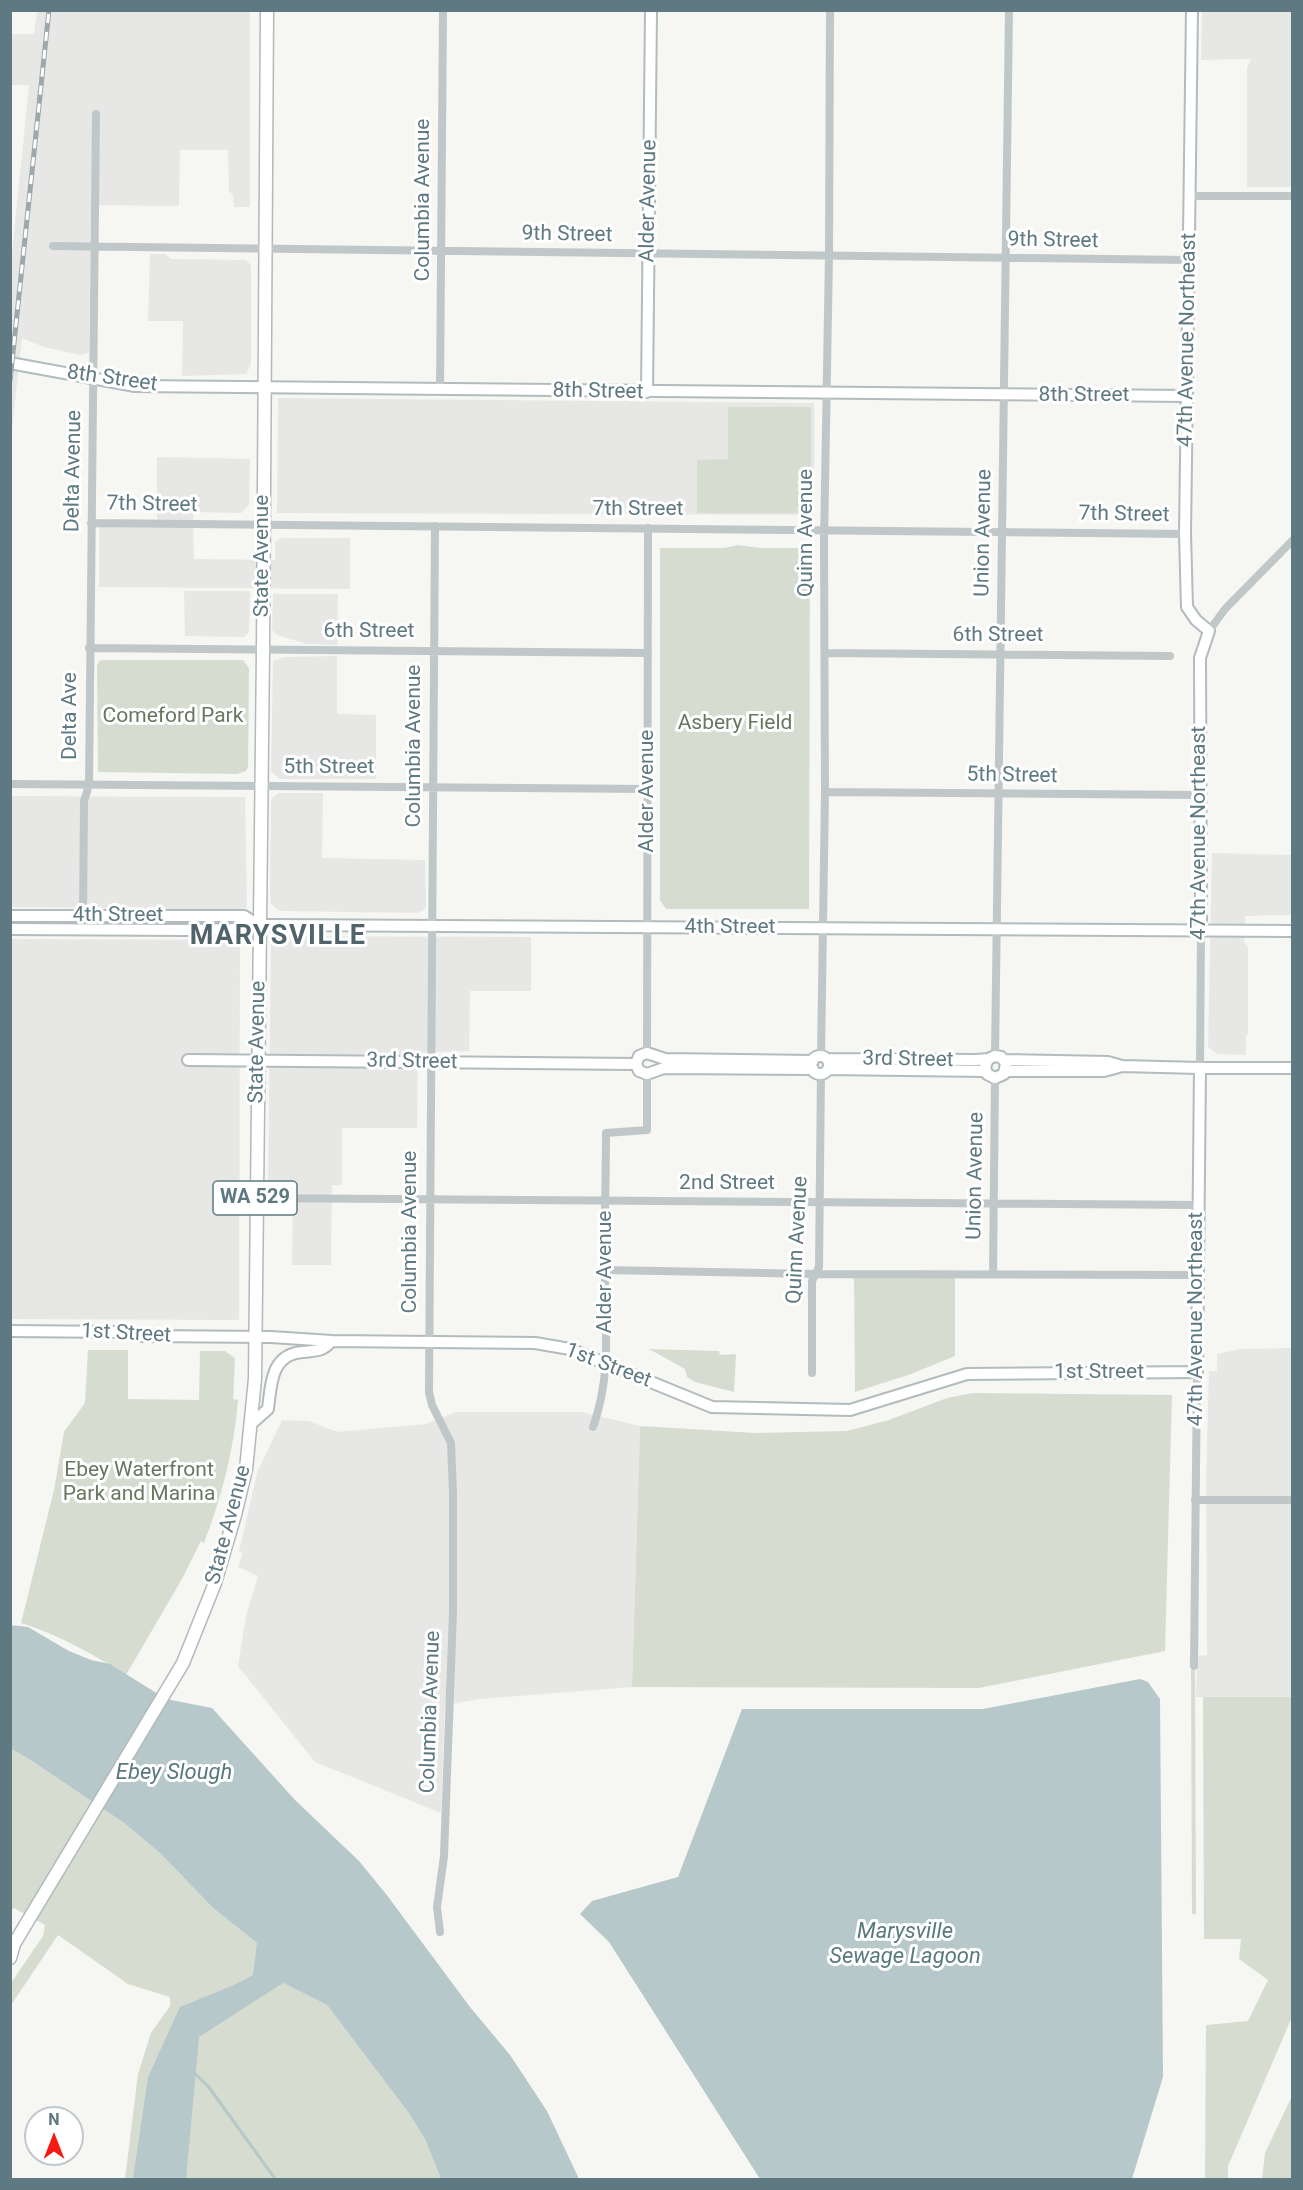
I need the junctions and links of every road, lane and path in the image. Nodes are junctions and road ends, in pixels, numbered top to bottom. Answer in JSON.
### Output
{"nodes":[{"id":1,"x":267,"y":10,"type":"edge"},
{"id":2,"x":443,"y":10,"type":"edge"},
{"id":3,"x":651,"y":10,"type":"edge"},
{"id":4,"x":830,"y":10,"type":"edge"},
{"id":5,"x":1009,"y":10,"type":"edge"},
{"id":6,"x":1192,"y":10,"type":"edge"},
{"id":7,"x":96,"y":114,"type":"dead end"},
{"id":8,"x":1190,"y":196,"type":"junction"},
{"id":9,"x":1293,"y":196,"type":"edge"},
{"id":10,"x":53,"y":246,"type":"dead end"},
{"id":11,"x":95,"y":247,"type":"junction"},
{"id":12,"x":265,"y":249,"type":"junction"},
{"id":13,"x":442,"y":251,"type":"junction"},
{"id":14,"x":648,"y":254,"type":"junction"},
{"id":15,"x":829,"y":255,"type":"junction"},
{"id":16,"x":1006,"y":258,"type":"junction"},
{"id":17,"x":1189,"y":260,"type":"junction"},
{"id":18,"x":10,"y":363,"type":"edge"},
{"id":19,"x":93,"y":378,"type":"junction"},
{"id":20,"x":264,"y":389,"type":"junction"},
{"id":21,"x":440,"y":390,"type":"junction"},
{"id":22,"x":647,"y":392,"type":"junction"},
{"id":23,"x":827,"y":394,"type":"junction"},
{"id":24,"x":1004,"y":396,"type":"junction"},
{"id":25,"x":1187,"y":396,"type":"junction"},
{"id":26,"x":91,"y":523,"type":"junction"},
{"id":27,"x":263,"y":525,"type":"junction"},
{"id":28,"x":435,"y":526,"type":"junction"},
{"id":29,"x":648,"y":528,"type":"junction"},
{"id":30,"x":825,"y":529,"type":"junction"},
{"id":31,"x":1002,"y":532,"type":"junction"},
{"id":32,"x":1185,"y":534,"type":"junction"},
{"id":33,"x":1293,"y":541,"type":"edge"},
{"id":34,"x":1209,"y":631,"type":"junction"},
{"id":35,"x":89,"y":648,"type":"junction"},
{"id":36,"x":263,"y":650,"type":"junction"},
{"id":37,"x":434,"y":651,"type":"junction"},
{"id":38,"x":648,"y":653,"type":"junction"},
{"id":39,"x":825,"y":653,"type":"junction"},
{"id":40,"x":1001,"y":654,"type":"junction"},
{"id":41,"x":1170,"y":656,"type":"dead end"},
{"id":42,"x":10,"y":784,"type":"edge"},
{"id":43,"x":89,"y":785,"type":"junction"},
{"id":44,"x":261,"y":786,"type":"junction"},
{"id":45,"x":433,"y":787,"type":"junction"},
{"id":46,"x":648,"y":789,"type":"junction"},
{"id":47,"x":825,"y":792,"type":"junction"},
{"id":48,"x":999,"y":794,"type":"junction"},
{"id":49,"x":1199,"y":795,"type":"junction"},
{"id":50,"x":82,"y":915,"type":"junction"},
{"id":51,"x":10,"y":916,"type":"edge"},
{"id":52,"x":258,"y":925,"type":"junction"},
{"id":53,"x":432,"y":926,"type":"junction"},
{"id":54,"x":648,"y":927,"type":"junction"},
{"id":55,"x":10,"y":929,"type":"edge"},
{"id":56,"x":30,"y":929,"type":"junction"},
{"id":57,"x":823,"y":929,"type":"junction"},
{"id":58,"x":998,"y":930,"type":"junction"},
{"id":59,"x":1293,"y":931,"type":"edge"},
{"id":60,"x":1201,"y":932,"type":"junction"},
{"id":61,"x":651,"y":1055,"type":"junction"},
{"id":62,"x":258,"y":1059,"type":"junction"},
{"id":63,"x":188,"y":1060,"type":"dead end"},
{"id":64,"x":430,"y":1062,"type":"junction"},
{"id":65,"x":636,"y":1064,"type":"junction"},
{"id":66,"x":996,"y":1064,"type":"junction"},
{"id":67,"x":820,"y":1065,"type":"junction"},
{"id":68,"x":1200,"y":1068,"type":"junction"},
{"id":69,"x":1293,"y":1068,"type":"edge"},
{"id":70,"x":651,"y":1072,"type":"junction"},
{"id":71,"x":995,"y":1078,"type":"joint"},
{"id":72,"x":255,"y":1198,"type":"junction"},
{"id":73,"x":429,"y":1201,"type":"junction"},
{"id":74,"x":605,"y":1202,"type":"junction"},
{"id":75,"x":820,"y":1203,"type":"junction"},
{"id":76,"x":994,"y":1204,"type":"junction"},
{"id":77,"x":1198,"y":1205,"type":"junction"},
{"id":78,"x":605,"y":1270,"type":"junction"},
{"id":79,"x":816,"y":1274,"type":"junction"},
{"id":80,"x":993,"y":1274,"type":"junction"},
{"id":81,"x":1198,"y":1275,"type":"junction"},
{"id":82,"x":10,"y":1331,"type":"edge"},
{"id":83,"x":255,"y":1337,"type":"junction"},
{"id":84,"x":333,"y":1341,"type":"junction"},
{"id":85,"x":429,"y":1342,"type":"junction"},
{"id":86,"x":607,"y":1365,"type":"junction"},
{"id":87,"x":1197,"y":1372,"type":"junction"},
{"id":88,"x":812,"y":1373,"type":"dead end"},
{"id":89,"x":251,"y":1424,"type":"junction"},
{"id":90,"x":592,"y":1427,"type":"dead end"},
{"id":91,"x":1195,"y":1500,"type":"junction"},
{"id":92,"x":1293,"y":1500,"type":"edge"},
{"id":93,"x":1194,"y":1666,"type":"dead end"},
{"id":94,"x":440,"y":1932,"type":"dead end"},
{"id":95,"x":12,"y":1946,"type":"edge"},
{"id":96,"x":10,"y":1958,"type":"edge"}],
"edges":[{"from":1,"to":12,"type":"main road","name":"State Avenue"},
{"from":2,"to":13,"type":"street","name":"Columbia Avenue"},
{"from":3,"to":14,"type":"street","name":"Alder Avenue"},
{"from":4,"to":15,"type":"street","name":"Quinn Avenue"},
{"from":5,"to":16,"type":"street","name":"Union Avenue"},
{"from":6,"to":8,"type":"street","name":"47th Avenue Northeast"},
{"from":7,"to":11,"type":"street","name":"Delta Avenue"},
{"from":8,"to":9,"type":"street"},
{"from":8,"to":17,"type":"street","name":"47th Avenue Northeast"},
{"from":10,"to":11,"type":"street","name":"9th Street"},
{"from":11,"to":12,"type":"street","name":"9th Street"},
{"from":11,"to":19,"type":"street","name":"Delta Avenue"},
{"from":12,"to":13,"type":"street","name":"9th Street"},
{"from":12,"to":20,"type":"main road","name":"State Avenue"},
{"from":13,"to":14,"type":"street","name":"9th Street"},
{"from":13,"to":21,"type":"street","name":"Columbia Avenue"},
{"from":14,"to":15,"type":"street","name":"9th Street"},
{"from":14,"to":22,"type":"street","name":"Alder Avenue"},
{"from":15,"to":16,"type":"street","name":"9th Street"},
{"from":15,"to":23,"type":"street","name":"Quinn Avenue"},
{"from":16,"to":17,"type":"street","name":"9th Street"},
{"from":16,"to":24,"type":"street","name":"Union Avenue"},
{"from":17,"to":25,"type":"street","name":"47th Avenue Northeast"},
{"from":18,"to":19,"type":"street","name":"8th Street"},
{"from":19,"to":20,"type":"street","name":"8th Street"},
{"from":19,"to":26,"type":"street","name":"Delta Avenue"},
{"from":20,"to":21,"type":"street","name":"8th Street"},
{"from":20,"to":27,"type":"main road","name":"State Avenue"},
{"from":21,"to":22,"type":"street","name":"8th Street"},
{"from":22,"to":23,"type":"street","name":"8th Street"},
{"from":23,"to":24,"type":"street","name":"8th Street"},
{"from":23,"to":30,"type":"street","name":"Quinn Avenue"},
{"from":24,"to":25,"type":"street","name":"8th Street"},
{"from":24,"to":31,"type":"street","name":"Union Avenue"},
{"from":25,"to":32,"type":"street","name":"47th Avenue Northeast"},
{"from":26,"to":27,"type":"street","name":"7th Street"},
{"from":26,"to":35,"type":"street","name":"Delta Avenue"},
{"from":27,"to":28,"type":"street","name":"7th Street"},
{"from":27,"to":36,"type":"main road","name":"State Avenue"},
{"from":28,"to":29,"type":"street","name":"7th Street"},
{"from":28,"to":37,"type":"street","name":"Columbia Avenue"},
{"from":29,"to":30,"type":"street","name":"7th Street"},
{"from":29,"to":38,"type":"street","name":"Alder Avenue"},
{"from":30,"to":31,"type":"street","name":"7th Street"},
{"from":30,"to":39,"type":"street","name":"Quinn Avenue"},
{"from":31,"to":32,"type":"street","name":"7th Street"},
{"from":31,"to":40,"type":"street","name":"Union Avenue"},
{"from":32,"to":34,"type":"street","name":"47th Avenue Northeast"},
{"from":33,"to":34,"type":"street"},
{"from":34,"to":49,"type":"street","name":"47th Avenue Northeast"},
{"from":35,"to":36,"type":"street","name":"6th Street"},
{"from":35,"to":43,"type":"street","name":"Delta Ave"},
{"from":36,"to":37,"type":"street","name":"6th Street"},
{"from":36,"to":44,"type":"main road","name":"State Avenue"},
{"from":37,"to":38,"type":"street","name":"6th Street"},
{"from":37,"to":45,"type":"street","name":"Columbia Avenue"},
{"from":38,"to":46,"type":"street","name":"Alder Avenue"},
{"from":39,"to":40,"type":"street","name":"6th Street"},
{"from":39,"to":47,"type":"street","name":"Quinn Avenue"},
{"from":40,"to":41,"type":"street","name":"6th Street"},
{"from":40,"to":48,"type":"street","name":"Union Avenue"},
{"from":42,"to":43,"type":"street","name":"5th Street"},
{"from":43,"to":44,"type":"street","name":"5th Street"},
{"from":43,"to":50,"type":"street"},
{"from":44,"to":45,"type":"street","name":"5th Street"},
{"from":44,"to":52,"type":"main road","name":"State Avenue"},
{"from":45,"to":46,"type":"street","name":"5th Street"},
{"from":45,"to":53,"type":"street","name":"Columbia Avenue"},
{"from":46,"to":54,"type":"street","name":"Alder Avenue"},
{"from":47,"to":48,"type":"street","name":"5th Street"},
{"from":47,"to":57,"type":"street","name":"Quinn Avenue"},
{"from":48,"to":49,"type":"street","name":"5th Street"},
{"from":48,"to":58,"type":"street","name":"Union Avenue"},
{"from":49,"to":60,"type":"street","name":"47th Avenue Northeast"},
{"from":50,"to":51,"type":"street","name":"4th Street"},
{"from":50,"to":52,"type":"street","name":"4th Street"},
{"from":50,"to":56,"type":"street"},
{"from":52,"to":53,"type":"street","name":"4th Street"},
{"from":52,"to":56,"type":"street","name":"4th Street"},
{"from":52,"to":62,"type":"main road","name":"State Avenue","number":"WA 529"},
{"from":53,"to":54,"type":"street","name":"4th Street"},
{"from":53,"to":64,"type":"street","name":"Columbia Avenue"},
{"from":54,"to":57,"type":"street","name":"4th Street"},
{"from":54,"to":61,"type":"street","name":"Alder Avenue"},
{"from":55,"to":56,"type":"street","name":"4th Street"},
{"from":57,"to":58,"type":"street","name":"4th Street"},
{"from":57,"to":67,"type":"street","name":"Quinn Avenue"},
{"from":58,"to":60,"type":"street","name":"4th Street"},
{"from":58,"to":66,"type":"street","name":"Union Avenue"},
{"from":59,"to":60,"type":"street","name":"4th Street"},
{"from":60,"to":68,"type":"street","name":"47th Avenue Northeast"},
{"from":61,"to":65,"type":"street"},
{"from":61,"to":67,"type":"street","name":"3rd Street"},
{"from":61,"to":70,"type":"street"},
{"from":62,"to":63,"type":"street","name":"3rd Street"},
{"from":62,"to":64,"type":"street","name":"3rd Street"},
{"from":62,"to":72,"type":"main road","name":"State Avenue","number":"WA 529"},
{"from":64,"to":65,"type":"street","name":"3rd Street"},
{"from":64,"to":73,"type":"street","name":"Columbia Avenue"},
{"from":65,"to":70,"type":"street"},
{"from":66,"to":67,"type":"street","name":"3rd Street"},
{"from":66,"to":68,"type":"street","name":"3rd Street"},
{"from":66,"to":71,"type":"street"},
{"from":67,"to":70,"type":"street","name":"3rd Street"},
{"from":67,"to":75,"type":"street","name":"Quinn Avenue"},
{"from":68,"to":69,"type":"street","name":"3rd Street"},
{"from":68,"to":77,"type":"street","name":"47th Avenue Northeast"},
{"from":70,"to":74,"type":"street","name":"Alder Avenue"},
{"from":71,"to":76,"type":"street","name":"Union Avenue"},
{"from":72,"to":73,"type":"street","name":"2nd Street"},
{"from":72,"to":83,"type":"main road","name":"State Avenue","number":"WA 529"},
{"from":73,"to":74,"type":"street","name":"2nd Street"},
{"from":73,"to":85,"type":"street","name":"Columbia Avenue"},
{"from":74,"to":75,"type":"street","name":"2nd Street"},
{"from":74,"to":78,"type":"street","name":"Alder Avenue"},
{"from":75,"to":76,"type":"street","name":"2nd Street"},
{"from":75,"to":79,"type":"street","name":"Quinn Avenue"},
{"from":76,"to":77,"type":"street","name":"2nd Street"},
{"from":76,"to":80,"type":"street","name":"Union Avenue"},
{"from":77,"to":81,"type":"street","name":"47th Avenue Northeast"},
{"from":78,"to":79,"type":"street"},
{"from":78,"to":86,"type":"street","name":"Alder Avenue"},
{"from":79,"to":80,"type":"street"},
{"from":79,"to":88,"type":"street","name":"Quinn Avenue"},
{"from":80,"to":81,"type":"street"},
{"from":81,"to":87,"type":"street","name":"47th Avenue Northeast"},
{"from":82,"to":83,"type":"street","name":"1st Street"},
{"from":83,"to":84,"type":"street","name":"1st Street"},
{"from":83,"to":89,"type":"main road","name":"State Avenue","number":"WA 529"},
{"from":84,"to":85,"type":"street","name":"1st Street"},
{"from":84,"to":89,"type":"street"},
{"from":85,"to":86,"type":"street","name":"1st Street"},
{"from":85,"to":94,"type":"street","name":"Columbia Avenue"},
{"from":86,"to":87,"type":"street","name":"1st Street"},
{"from":86,"to":90,"type":"street","name":"Alder Avenue"},
{"from":87,"to":91,"type":"street","name":"47th Avenue Northeast"},
{"from":89,"to":95,"type":"main road","name":"State Avenue","number":"WA 529"},
{"from":91,"to":92,"type":"street"},
{"from":91,"to":93,"type":"street","name":"47th Avenue Northeast"},
{"from":95,"to":96,"type":"main road","name":"State Avenue"}]}
